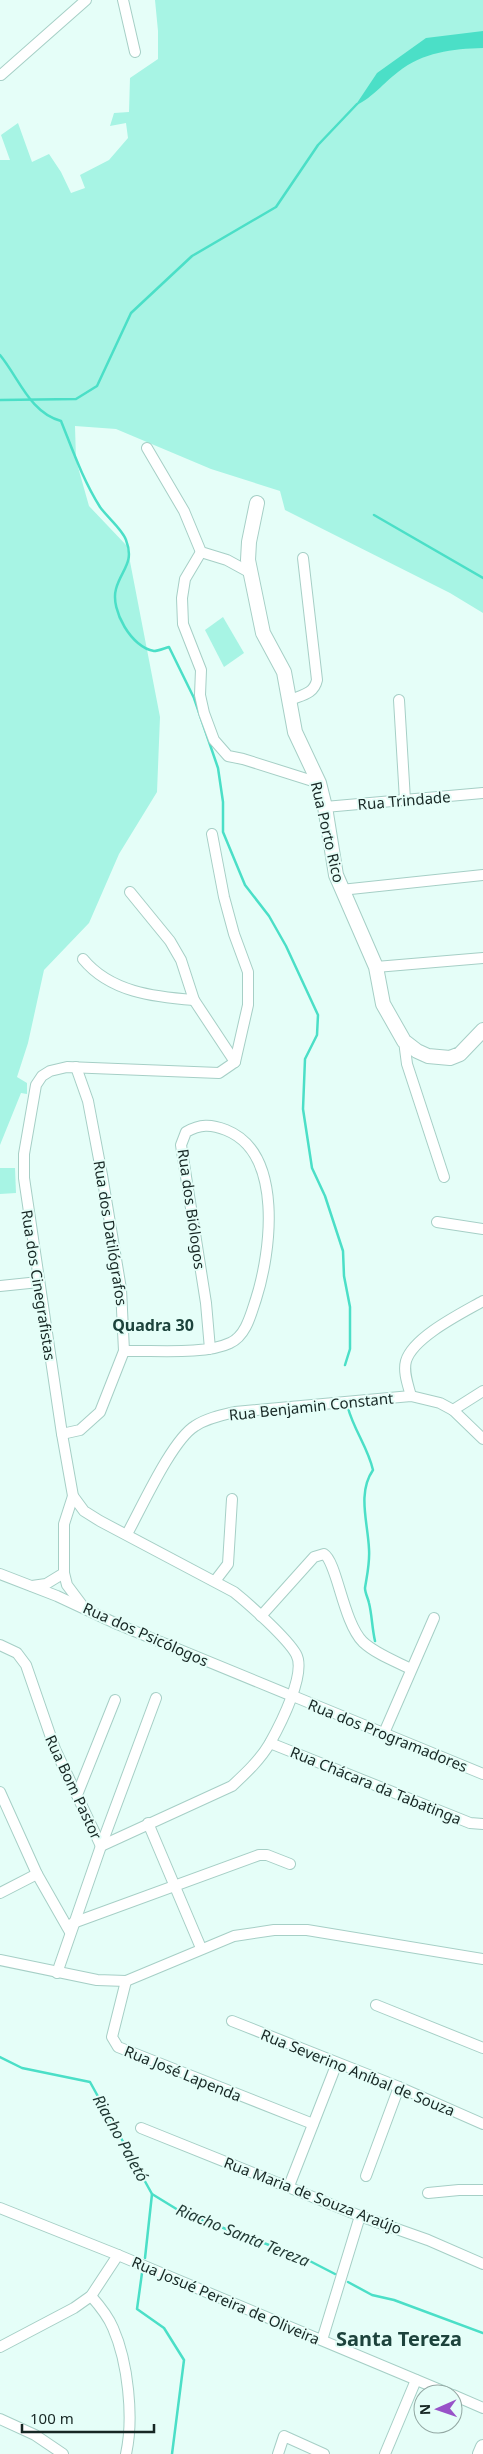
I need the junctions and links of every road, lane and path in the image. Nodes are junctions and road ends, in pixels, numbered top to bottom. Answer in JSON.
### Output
{"nodes":[{"id":1,"x":86,"y":0,"type":"edge"},
{"id":2,"x":123,"y":0,"type":"edge"},
{"id":3,"x":135,"y":52,"type":"dead end"},
{"id":4,"x":1,"y":75,"type":"dead end"},
{"id":5,"x":147,"y":448,"type":"dead end"},
{"id":6,"x":257,"y":503,"type":"dead end"},
{"id":7,"x":201,"y":552,"type":"junction"},
{"id":8,"x":303,"y":558,"type":"dead end"},
{"id":9,"x":249,"y":572,"type":"junction"},
{"id":10,"x":290,"y":700,"type":"junction"},
{"id":11,"x":399,"y":700,"type":"dead end"},
{"id":12,"x":319,"y":783,"type":"junction"},
{"id":13,"x":483,"y":793,"type":"edge"},
{"id":14,"x":405,"y":800,"type":"junction"},
{"id":15,"x":325,"y":807,"type":"junction"},
{"id":16,"x":212,"y":834,"type":"dead end"},
{"id":17,"x":483,"y":874,"type":"edge"},
{"id":18,"x":341,"y":890,"type":"junction"},
{"id":19,"x":130,"y":892,"type":"dead end"},
{"id":20,"x":483,"y":958,"type":"edge"},
{"id":21,"x":83,"y":959,"type":"dead end"},
{"id":22,"x":376,"y":967,"type":"junction"},
{"id":23,"x":194,"y":1000,"type":"junction"},
{"id":24,"x":483,"y":1030,"type":"edge"},
{"id":25,"x":404,"y":1041,"type":"junction"},
{"id":26,"x":235,"y":1062,"type":"junction"},
{"id":27,"x":76,"y":1066,"type":"junction"},
{"id":28,"x":444,"y":1178,"type":"dead end"},
{"id":29,"x":436,"y":1222,"type":"dead end"},
{"id":30,"x":483,"y":1228,"type":"edge"},
{"id":31,"x":39,"y":1282,"type":"junction"},
{"id":32,"x":0,"y":1286,"type":"edge"},
{"id":33,"x":483,"y":1301,"type":"edge"},
{"id":34,"x":210,"y":1349,"type":"junction"},
{"id":35,"x":124,"y":1351,"type":"junction"},
{"id":36,"x":483,"y":1391,"type":"edge"},
{"id":37,"x":411,"y":1396,"type":"junction"},
{"id":38,"x":453,"y":1410,"type":"junction"},
{"id":39,"x":62,"y":1434,"type":"junction"},
{"id":40,"x":483,"y":1439,"type":"edge"},
{"id":41,"x":73,"y":1496,"type":"junction"},
{"id":42,"x":232,"y":1499,"type":"dead end"},
{"id":43,"x":127,"y":1534,"type":"junction"},
{"id":44,"x":64,"y":1573,"type":"junction"},
{"id":45,"x":0,"y":1574,"type":"edge"},
{"id":46,"x":215,"y":1581,"type":"junction"},
{"id":47,"x":31,"y":1586,"type":"junction"},
{"id":48,"x":85,"y":1608,"type":"junction"},
{"id":49,"x":261,"y":1616,"type":"junction"},
{"id":50,"x":434,"y":1618,"type":"dead end"},
{"id":51,"x":0,"y":1645,"type":"edge"},
{"id":52,"x":411,"y":1669,"type":"junction"},
{"id":53,"x":292,"y":1696,"type":"junction"},
{"id":54,"x":156,"y":1698,"type":"dead end"},
{"id":55,"x":115,"y":1700,"type":"dead end"},
{"id":56,"x":384,"y":1733,"type":"junction"},
{"id":57,"x":270,"y":1743,"type":"junction"},
{"id":58,"x":483,"y":1774,"type":"edge"},
{"id":59,"x":0,"y":1792,"type":"edge"},
{"id":60,"x":77,"y":1795,"type":"junction"},
{"id":61,"x":10,"y":1815,"type":"junction"},
{"id":62,"x":0,"y":1820,"type":"edge"},
{"id":63,"x":148,"y":1823,"type":"junction"},
{"id":64,"x":483,"y":1824,"type":"edge"},
{"id":65,"x":101,"y":1846,"type":"junction"},
{"id":66,"x":290,"y":1864,"type":"dead end"},
{"id":67,"x":37,"y":1874,"type":"junction"},
{"id":68,"x":174,"y":1886,"type":"junction"},
{"id":69,"x":0,"y":1893,"type":"edge"},
{"id":70,"x":71,"y":1928,"type":"junction"},
{"id":71,"x":201,"y":1948,"type":"junction"},
{"id":72,"x":483,"y":1959,"type":"edge"},
{"id":73,"x":0,"y":1960,"type":"edge"},
{"id":74,"x":57,"y":1973,"type":"junction"},
{"id":75,"x":126,"y":1981,"type":"junction"},
{"id":76,"x":376,"y":2005,"type":"dead end"},
{"id":77,"x":232,"y":2021,"type":"dead end"},
{"id":78,"x":483,"y":2048,"type":"edge"},
{"id":79,"x":337,"y":2062,"type":"junction"},
{"id":80,"x":398,"y":2087,"type":"junction"},
{"id":81,"x":313,"y":2124,"type":"junction"},
{"id":82,"x":483,"y":2124,"type":"edge"},
{"id":83,"x":141,"y":2128,"type":"dead end"},
{"id":84,"x":366,"y":2176,"type":"dead end"},
{"id":85,"x":289,"y":2186,"type":"junction"},
{"id":86,"x":483,"y":2190,"type":"edge"},
{"id":87,"x":428,"y":2193,"type":"dead end"},
{"id":88,"x":0,"y":2208,"type":"edge"},
{"id":89,"x":360,"y":2216,"type":"junction"},
{"id":90,"x":118,"y":2255,"type":"junction"},
{"id":91,"x":483,"y":2264,"type":"edge"},
{"id":92,"x":91,"y":2296,"type":"junction"},
{"id":93,"x":322,"y":2340,"type":"junction"},
{"id":94,"x":0,"y":2347,"type":"edge"},
{"id":95,"x":416,"y":2380,"type":"junction"},
{"id":96,"x":426,"y":2384,"type":"edge"},
{"id":97,"x":463,"y":2400,"type":"edge"},
{"id":98,"x":483,"y":2408,"type":"edge"},
{"id":99,"x":0,"y":2419,"type":"edge"},
{"id":100,"x":483,"y":2447,"type":"edge"},
{"id":101,"x":63,"y":2454,"type":"edge"},
{"id":102,"x":126,"y":2454,"type":"edge"},
{"id":103,"x":278,"y":2454,"type":"edge"},
{"id":104,"x":324,"y":2454,"type":"edge"},
{"id":105,"x":384,"y":2454,"type":"edge"},
{"id":106,"x":480,"y":2454,"type":"edge"}],
"edges":[{"from":1,"to":4,"type":"street"},
{"from":2,"to":3,"type":"street"},
{"from":5,"to":7,"type":"street"},
{"from":6,"to":9,"type":"street","name":"Rua Porto Rico"},
{"from":7,"to":9,"type":"street"},
{"from":7,"to":12,"type":"street"},
{"from":8,"to":10,"type":"street"},
{"from":9,"to":10,"type":"street","name":"Rua Porto Rico"},
{"from":10,"to":12,"type":"street","name":"Rua Porto Rico"},
{"from":11,"to":14,"type":"street"},
{"from":12,"to":15,"type":"street","name":"Rua Porto Rico"},
{"from":13,"to":14,"type":"street","name":"Rua Trindade"},
{"from":14,"to":15,"type":"street","name":"Rua Trindade"},
{"from":15,"to":18,"type":"street","name":"Rua Porto Rico"},
{"from":16,"to":26,"type":"street"},
{"from":17,"to":18,"type":"street"},
{"from":18,"to":22,"type":"street","name":"Rua Porto Rico"},
{"from":19,"to":23,"type":"street"},
{"from":20,"to":22,"type":"street"},
{"from":21,"to":23,"type":"street"},
{"from":22,"to":25,"type":"street","name":"Rua Porto Rico"},
{"from":23,"to":26,"type":"street"},
{"from":24,"to":25,"type":"street","name":"Rua Porto Rico"},
{"from":25,"to":28,"type":"street","name":"Rua Porto Rico"},
{"from":26,"to":27,"type":"street"},
{"from":27,"to":31,"type":"street","name":"Rua dos Cinegrafistas"},
{"from":27,"to":35,"type":"street","name":"Rua dos Datilógrafos"},
{"from":29,"to":30,"type":"street"},
{"from":31,"to":32,"type":"street"},
{"from":31,"to":39,"type":"street","name":"Rua dos Cinegrafistas"},
{"from":33,"to":37,"type":"street"},
{"from":34,"to":34,"type":"street","name":"Rua dos Biólogos"},
{"from":34,"to":35,"type":"street","name":"Rua dos Biólogos"},
{"from":35,"to":39,"type":"street","name":"Rua dos Datilógrafos"},
{"from":36,"to":38,"type":"street"},
{"from":37,"to":38,"type":"street","name":"Rua Benjamin Constant"},
{"from":37,"to":43,"type":"street","name":"Rua Benjamin Constant"},
{"from":38,"to":40,"type":"street","name":"Rua Benjamin Constant"},
{"from":39,"to":41,"type":"street","name":"Rua dos Cinegrafistas"},
{"from":41,"to":43,"type":"street"},
{"from":41,"to":44,"type":"street","name":"Rua dos Cinegrafistas"},
{"from":42,"to":46,"type":"street"},
{"from":43,"to":46,"type":"street"},
{"from":44,"to":47,"type":"street"},
{"from":44,"to":48,"type":"street"},
{"from":45,"to":47,"type":"street","name":"Rua dos Psicólogos"},
{"from":46,"to":49,"type":"street"},
{"from":47,"to":48,"type":"street","name":"Rua dos Psicólogos"},
{"from":48,"to":53,"type":"street","name":"Rua dos Psicólogos"},
{"from":49,"to":52,"type":"street"},
{"from":49,"to":53,"type":"street"},
{"from":50,"to":52,"type":"street"},
{"from":51,"to":60,"type":"street","name":"Rua Bom Pastor"},
{"from":52,"to":56,"type":"street"},
{"from":53,"to":56,"type":"street","name":"Rua dos Programadores"},
{"from":53,"to":57,"type":"street"},
{"from":54,"to":65,"type":"street"},
{"from":55,"to":60,"type":"street"},
{"from":56,"to":58,"type":"street","name":"Rua dos Programadores"},
{"from":57,"to":63,"type":"street","name":"Rua Bom Pastor"},
{"from":57,"to":64,"type":"street","name":"Rua Chácara da Tabatinga"},
{"from":59,"to":61,"type":"street"},
{"from":60,"to":65,"type":"street","name":"Rua Bom Pastor"},
{"from":61,"to":62,"type":"street"},
{"from":61,"to":67,"type":"street"},
{"from":63,"to":65,"type":"street","name":"Rua Bom Pastor"},
{"from":63,"to":68,"type":"street"},
{"from":65,"to":70,"type":"street"},
{"from":66,"to":68,"type":"street"},
{"from":67,"to":69,"type":"street"},
{"from":67,"to":70,"type":"street"},
{"from":68,"to":70,"type":"street"},
{"from":68,"to":71,"type":"street"},
{"from":70,"to":74,"type":"street"},
{"from":71,"to":72,"type":"street"},
{"from":71,"to":75,"type":"street"},
{"from":73,"to":74,"type":"street"},
{"from":74,"to":75,"type":"street"},
{"from":75,"to":81,"type":"street","name":"Rua José Lapenda"},
{"from":76,"to":78,"type":"street"},
{"from":77,"to":79,"type":"street","name":"Rua Severino Aníbal de Souza"},
{"from":79,"to":80,"type":"street","name":"Rua Severino Aníbal de Souza"},
{"from":79,"to":81,"type":"street"},
{"from":80,"to":82,"type":"street","name":"Rua Severino Aníbal de Souza"},
{"from":80,"to":84,"type":"street"},
{"from":81,"to":85,"type":"street"},
{"from":83,"to":85,"type":"street","name":"Rua Maria de Souza Araújo"},
{"from":85,"to":89,"type":"street","name":"Rua Maria de Souza Araújo"},
{"from":86,"to":87,"type":"street"},
{"from":88,"to":90,"type":"street","name":"Rua Josué Pereira de Oliveira"},
{"from":89,"to":91,"type":"street","name":"Rua Maria de Souza Araújo"},
{"from":89,"to":93,"type":"street"},
{"from":90,"to":92,"type":"street"},
{"from":90,"to":93,"type":"street","name":"Rua Josué Pereira de Oliveira"},
{"from":92,"to":94,"type":"street"},
{"from":92,"to":102,"type":"street"},
{"from":93,"to":95,"type":"street","name":"Rua Josué Pereira de Oliveira"},
{"from":95,"to":96,"type":"street","name":"Rua Josué Pereira de Oliveira"},
{"from":95,"to":105,"type":"street"},
{"from":97,"to":98,"type":"street","name":"Rua Josué Pereira de Oliveira"},
{"from":99,"to":101,"type":"street"},
{"from":100,"to":106,"type":"street"},
{"from":103,"to":104,"type":"street"}]}
